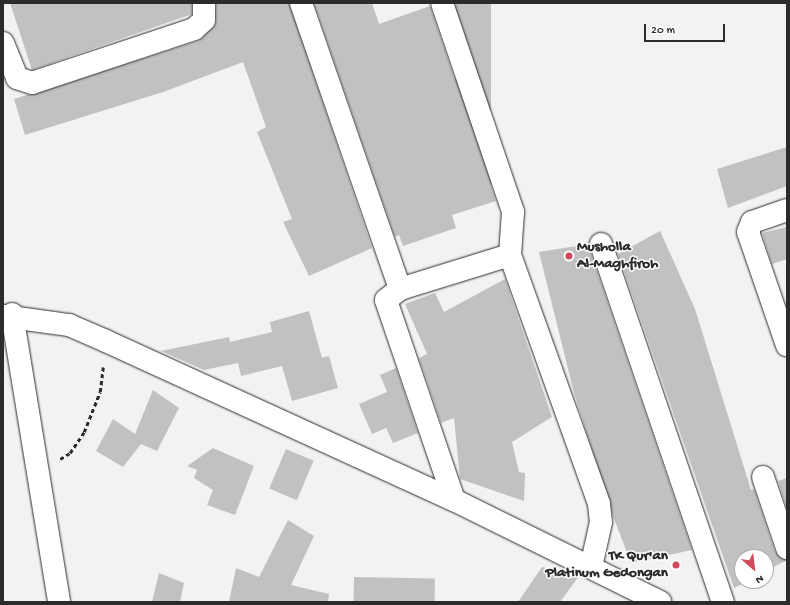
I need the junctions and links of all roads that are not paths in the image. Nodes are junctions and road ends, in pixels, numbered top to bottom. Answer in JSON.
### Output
{"nodes":[{"id":1,"x":204,"y":3,"type":"edge"},
{"id":2,"x":301,"y":3,"type":"edge"},
{"id":3,"x":442,"y":3,"type":"edge"},
{"id":4,"x":3,"y":43,"type":"edge"},
{"id":5,"x":787,"y":210,"type":"edge"},
{"id":6,"x":512,"y":238,"type":"junction"},
{"id":7,"x":601,"y":244,"type":"dead end"},
{"id":8,"x":395,"y":275,"type":"junction"},
{"id":9,"x":7,"y":315,"type":"edge"},
{"id":10,"x":787,"y":345,"type":"edge"},
{"id":11,"x":762,"y":477,"type":"dead end"},
{"id":12,"x":454,"y":500,"type":"junction"},
{"id":13,"x":787,"y":548,"type":"edge"},
{"id":14,"x":590,"y":567,"type":"junction"},
{"id":15,"x":59,"y":602,"type":"edge"},
{"id":16,"x":660,"y":602,"type":"edge"},
{"id":17,"x":723,"y":602,"type":"edge"}],
"edges":[{"from":1,"to":4,"type":"street"},
{"from":2,"to":8,"type":"street"},
{"from":3,"to":6,"type":"street"},
{"from":5,"to":10,"type":"street"},
{"from":6,"to":8,"type":"street"},
{"from":6,"to":14,"type":"street"},
{"from":7,"to":17,"type":"street"},
{"from":8,"to":12,"type":"street"},
{"from":9,"to":12,"type":"street"},
{"from":9,"to":15,"type":"street"},
{"from":11,"to":13,"type":"street"},
{"from":12,"to":14,"type":"street"},
{"from":14,"to":16,"type":"street"}]}
